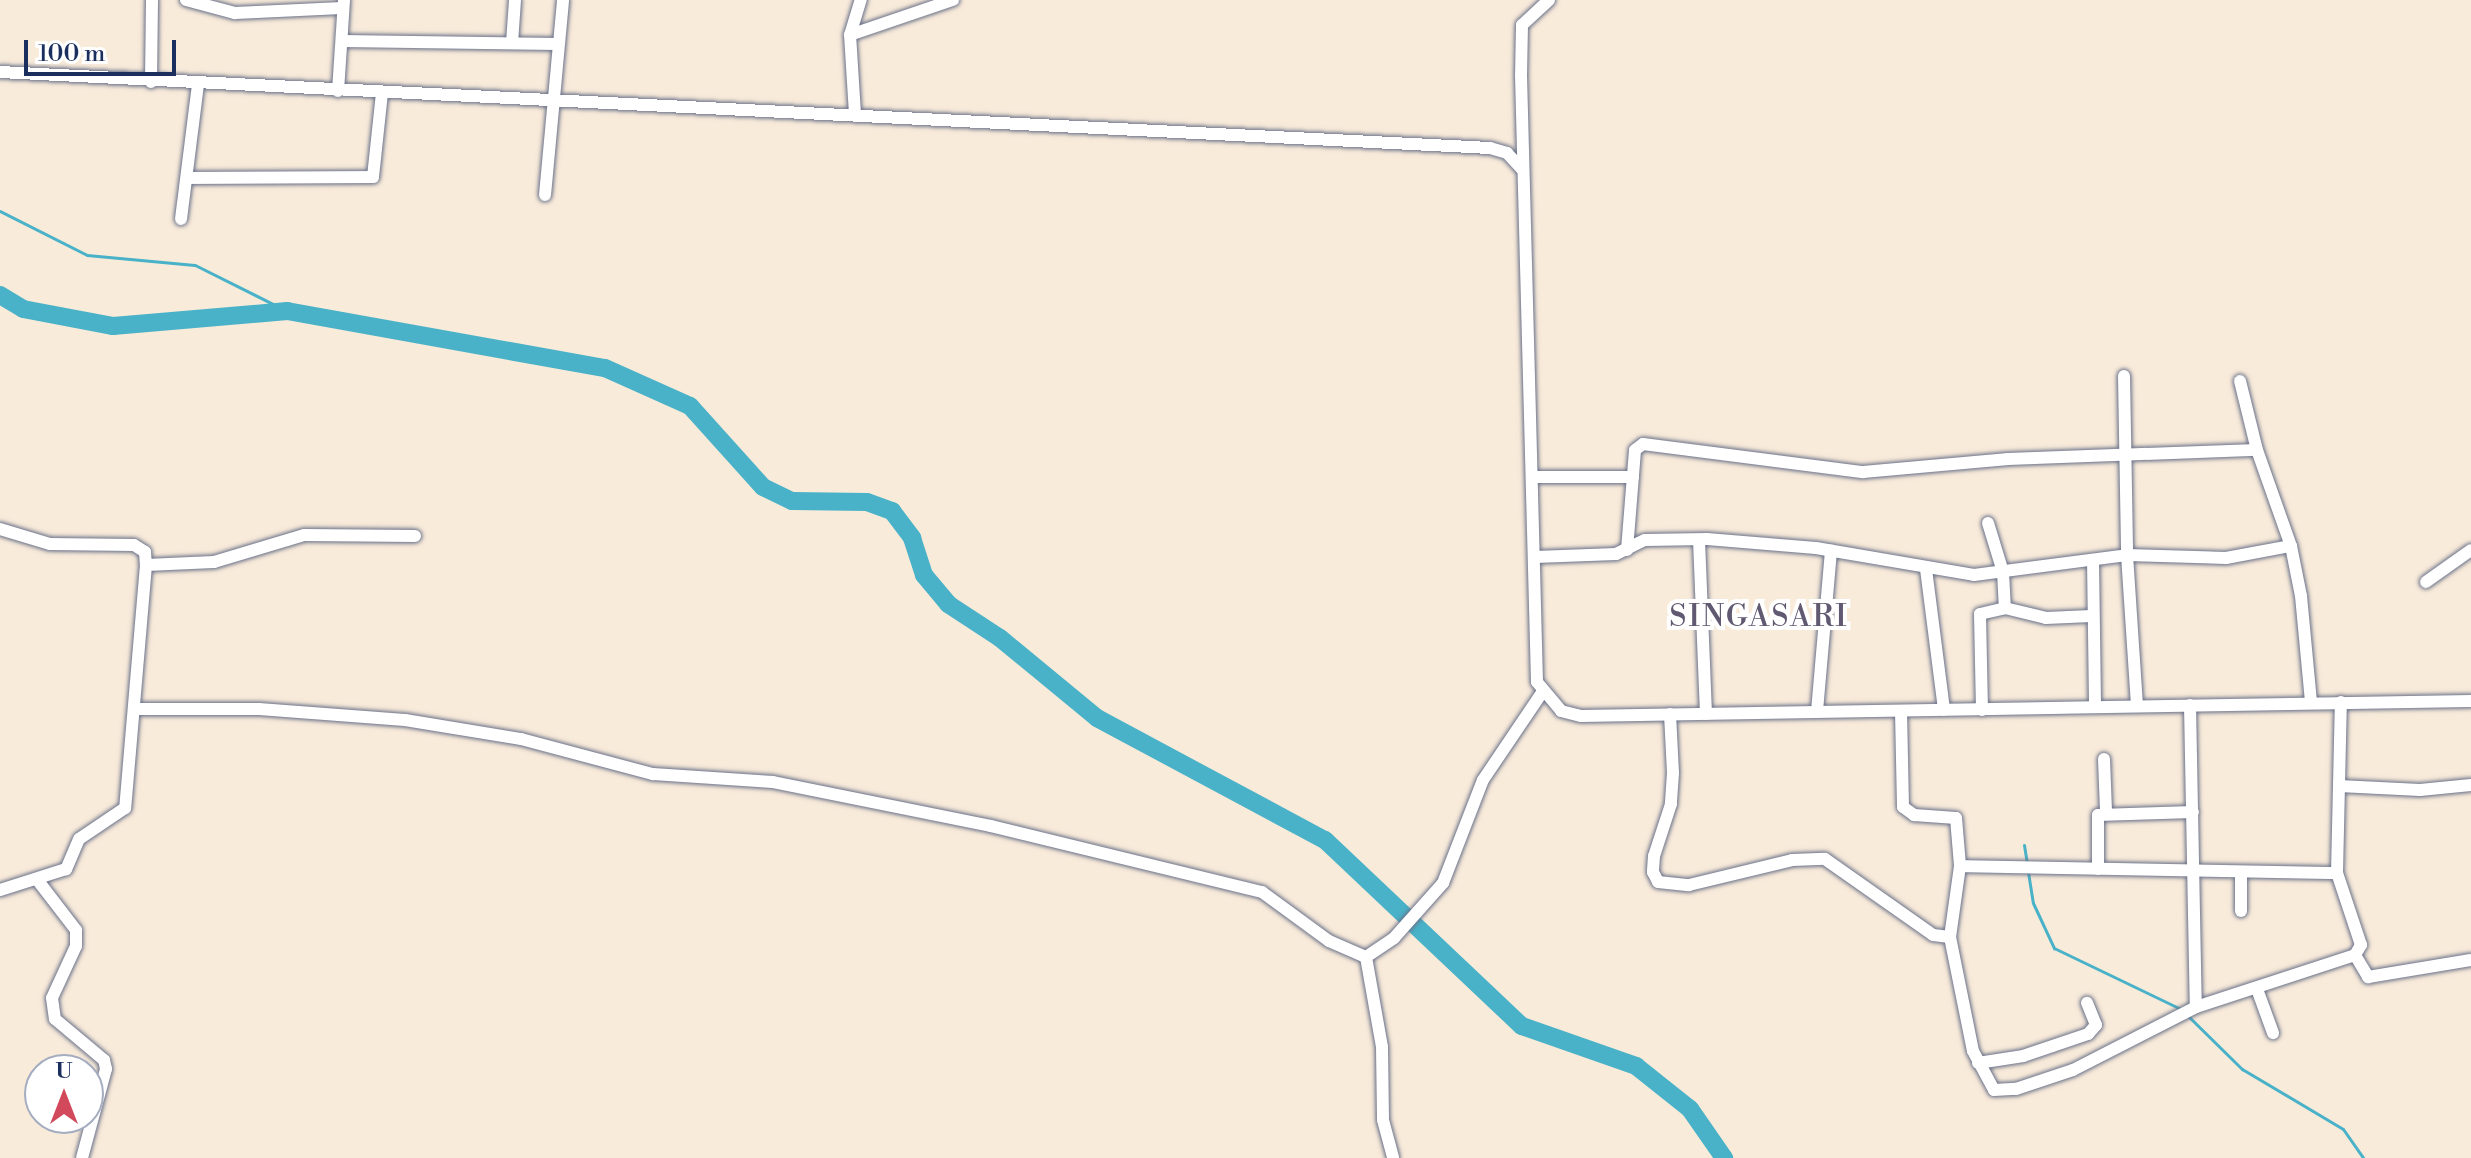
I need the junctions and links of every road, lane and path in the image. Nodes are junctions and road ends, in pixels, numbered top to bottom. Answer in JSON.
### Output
{"nodes":[{"id":1,"x":152,"y":0,"type":"edge"},
{"id":2,"x":186,"y":0,"type":"edge"},
{"id":3,"x":515,"y":0,"type":"edge"},
{"id":4,"x":563,"y":0,"type":"edge"},
{"id":5,"x":861,"y":0,"type":"edge"},
{"id":6,"x":953,"y":0,"type":"edge"},
{"id":7,"x":1549,"y":0,"type":"edge"},
{"id":8,"x":343,"y":4,"type":"edge"},
{"id":9,"x":850,"y":35,"type":"junction"},
{"id":10,"x":342,"y":41,"type":"junction"},
{"id":11,"x":512,"y":43,"type":"junction"},
{"id":12,"x":556,"y":44,"type":"junction"},
{"id":13,"x":0,"y":72,"type":"edge"},
{"id":14,"x":151,"y":82,"type":"junction"},
{"id":15,"x":198,"y":85,"type":"junction"},
{"id":16,"x":338,"y":91,"type":"junction"},
{"id":17,"x":382,"y":93,"type":"junction"},
{"id":18,"x":553,"y":100,"type":"junction"},
{"id":19,"x":855,"y":114,"type":"junction"},
{"id":20,"x":1523,"y":170,"type":"junction"},
{"id":21,"x":188,"y":178,"type":"junction"},
{"id":22,"x":545,"y":195,"type":"dead end"},
{"id":23,"x":181,"y":219,"type":"dead end"},
{"id":24,"x":2124,"y":376,"type":"dead end"},
{"id":25,"x":2240,"y":381,"type":"dead end"},
{"id":26,"x":2257,"y":450,"type":"junction"},
{"id":27,"x":2125,"y":455,"type":"junction"},
{"id":28,"x":1535,"y":477,"type":"junction"},
{"id":29,"x":1633,"y":477,"type":"junction"},
{"id":30,"x":1988,"y":523,"type":"dead end"},
{"id":31,"x":0,"y":529,"type":"edge"},
{"id":32,"x":415,"y":536,"type":"dead end"},
{"id":33,"x":1699,"y":540,"type":"junction"},
{"id":34,"x":2291,"y":546,"type":"junction"},
{"id":35,"x":1627,"y":550,"type":"junction"},
{"id":36,"x":2471,"y":550,"type":"edge"},
{"id":37,"x":1831,"y":551,"type":"junction"},
{"id":38,"x":2127,"y":555,"type":"junction"},
{"id":39,"x":1535,"y":557,"type":"junction"},
{"id":40,"x":2093,"y":560,"type":"junction"},
{"id":41,"x":146,"y":565,"type":"junction"},
{"id":42,"x":1926,"y":569,"type":"junction"},
{"id":43,"x":2003,"y":572,"type":"junction"},
{"id":44,"x":2426,"y":582,"type":"dead end"},
{"id":45,"x":2005,"y":608,"type":"junction"},
{"id":46,"x":2091,"y":616,"type":"junction"},
{"id":47,"x":1543,"y":691,"type":"junction"},
{"id":48,"x":2471,"y":701,"type":"edge"},
{"id":49,"x":2311,"y":702,"type":"junction"},
{"id":50,"x":2341,"y":702,"type":"junction"},
{"id":51,"x":2137,"y":705,"type":"junction"},
{"id":52,"x":2190,"y":705,"type":"junction"},
{"id":53,"x":2095,"y":707,"type":"junction"},
{"id":54,"x":135,"y":709,"type":"junction"},
{"id":55,"x":1944,"y":710,"type":"junction"},
{"id":56,"x":1982,"y":710,"type":"junction"},
{"id":57,"x":1817,"y":711,"type":"junction"},
{"id":58,"x":1901,"y":711,"type":"junction"},
{"id":59,"x":1670,"y":714,"type":"junction"},
{"id":60,"x":1706,"y":714,"type":"junction"},
{"id":61,"x":2104,"y":759,"type":"dead end"},
{"id":62,"x":2471,"y":785,"type":"edge"},
{"id":63,"x":2339,"y":786,"type":"junction"},
{"id":64,"x":2106,"y":812,"type":"junction"},
{"id":65,"x":2193,"y":812,"type":"junction"},
{"id":66,"x":1960,"y":866,"type":"junction"},
{"id":67,"x":2098,"y":869,"type":"junction"},
{"id":68,"x":2193,"y":872,"type":"junction"},
{"id":69,"x":2241,"y":872,"type":"junction"},
{"id":70,"x":2337,"y":873,"type":"junction"},
{"id":71,"x":39,"y":882,"type":"junction"},
{"id":72,"x":0,"y":890,"type":"edge"},
{"id":73,"x":2241,"y":911,"type":"dead end"},
{"id":74,"x":1950,"y":937,"type":"junction"},
{"id":75,"x":2355,"y":955,"type":"junction"},
{"id":76,"x":1366,"y":957,"type":"junction"},
{"id":77,"x":2471,"y":960,"type":"edge"},
{"id":78,"x":2257,"y":989,"type":"junction"},
{"id":79,"x":2087,"y":1003,"type":"dead end"},
{"id":80,"x":2187,"y":1012,"type":"junction"},
{"id":81,"x":2273,"y":1033,"type":"dead end"},
{"id":82,"x":1978,"y":1063,"type":"junction"},
{"id":83,"x":82,"y":1158,"type":"edge"},
{"id":84,"x":1393,"y":1158,"type":"edge"}],
"edges":[{"from":1,"to":14,"type":"street"},
{"from":2,"to":8,"type":"street"},
{"from":3,"to":11,"type":"street"},
{"from":4,"to":12,"type":"street"},
{"from":5,"to":9,"type":"street"},
{"from":6,"to":9,"type":"street"},
{"from":7,"to":20,"type":"street"},
{"from":8,"to":10,"type":"street"},
{"from":9,"to":19,"type":"street"},
{"from":10,"to":11,"type":"street"},
{"from":10,"to":16,"type":"street"},
{"from":11,"to":12,"type":"street"},
{"from":12,"to":18,"type":"street"},
{"from":13,"to":14,"type":"street"},
{"from":14,"to":15,"type":"street"},
{"from":15,"to":16,"type":"street"},
{"from":15,"to":21,"type":"street"},
{"from":16,"to":17,"type":"street"},
{"from":17,"to":18,"type":"street"},
{"from":17,"to":21,"type":"street"},
{"from":18,"to":19,"type":"street"},
{"from":18,"to":22,"type":"street"},
{"from":19,"to":20,"type":"street"},
{"from":20,"to":28,"type":"street"},
{"from":21,"to":23,"type":"street"},
{"from":24,"to":27,"type":"street"},
{"from":25,"to":26,"type":"street"},
{"from":26,"to":27,"type":"street"},
{"from":26,"to":34,"type":"street"},
{"from":27,"to":29,"type":"street"},
{"from":27,"to":38,"type":"street"},
{"from":28,"to":29,"type":"street"},
{"from":28,"to":39,"type":"street"},
{"from":29,"to":35,"type":"street"},
{"from":30,"to":43,"type":"street"},
{"from":31,"to":41,"type":"street"},
{"from":32,"to":41,"type":"street"},
{"from":33,"to":35,"type":"street"},
{"from":33,"to":37,"type":"street"},
{"from":33,"to":60,"type":"street"},
{"from":34,"to":38,"type":"street"},
{"from":34,"to":49,"type":"street"},
{"from":35,"to":39,"type":"street"},
{"from":36,"to":44,"type":"street"},
{"from":37,"to":42,"type":"street"},
{"from":37,"to":57,"type":"street"},
{"from":38,"to":40,"type":"street"},
{"from":38,"to":51,"type":"street"},
{"from":39,"to":47,"type":"street"},
{"from":40,"to":43,"type":"street"},
{"from":40,"to":46,"type":"street"},
{"from":41,"to":54,"type":"street"},
{"from":42,"to":43,"type":"street"},
{"from":42,"to":55,"type":"street"},
{"from":43,"to":45,"type":"street"},
{"from":45,"to":46,"type":"street"},
{"from":45,"to":56,"type":"street"},
{"from":46,"to":53,"type":"street"},
{"from":47,"to":59,"type":"street"},
{"from":47,"to":76,"type":"street"},
{"from":48,"to":50,"type":"street"},
{"from":49,"to":50,"type":"street"},
{"from":49,"to":52,"type":"street"},
{"from":50,"to":63,"type":"street"},
{"from":51,"to":52,"type":"street"},
{"from":51,"to":53,"type":"street"},
{"from":52,"to":65,"type":"street"},
{"from":53,"to":56,"type":"street"},
{"from":54,"to":71,"type":"street"},
{"from":54,"to":76,"type":"street"},
{"from":55,"to":56,"type":"street"},
{"from":55,"to":58,"type":"street"},
{"from":57,"to":58,"type":"street"},
{"from":57,"to":60,"type":"street"},
{"from":58,"to":66,"type":"street"},
{"from":59,"to":60,"type":"street"},
{"from":59,"to":74,"type":"street"},
{"from":61,"to":64,"type":"street"},
{"from":62,"to":63,"type":"street"},
{"from":63,"to":70,"type":"street"},
{"from":64,"to":65,"type":"street"},
{"from":64,"to":67,"type":"street"},
{"from":65,"to":68,"type":"street"},
{"from":66,"to":67,"type":"street"},
{"from":66,"to":74,"type":"street"},
{"from":67,"to":68,"type":"street"},
{"from":68,"to":69,"type":"street"},
{"from":68,"to":80,"type":"street"},
{"from":69,"to":70,"type":"street"},
{"from":69,"to":73,"type":"street"},
{"from":70,"to":75,"type":"street"},
{"from":71,"to":72,"type":"street"},
{"from":71,"to":83,"type":"street"},
{"from":74,"to":82,"type":"street"},
{"from":75,"to":77,"type":"street"},
{"from":75,"to":78,"type":"street"},
{"from":76,"to":84,"type":"street"},
{"from":78,"to":80,"type":"street"},
{"from":78,"to":81,"type":"street"},
{"from":79,"to":82,"type":"street"},
{"from":80,"to":82,"type":"street"}]}
